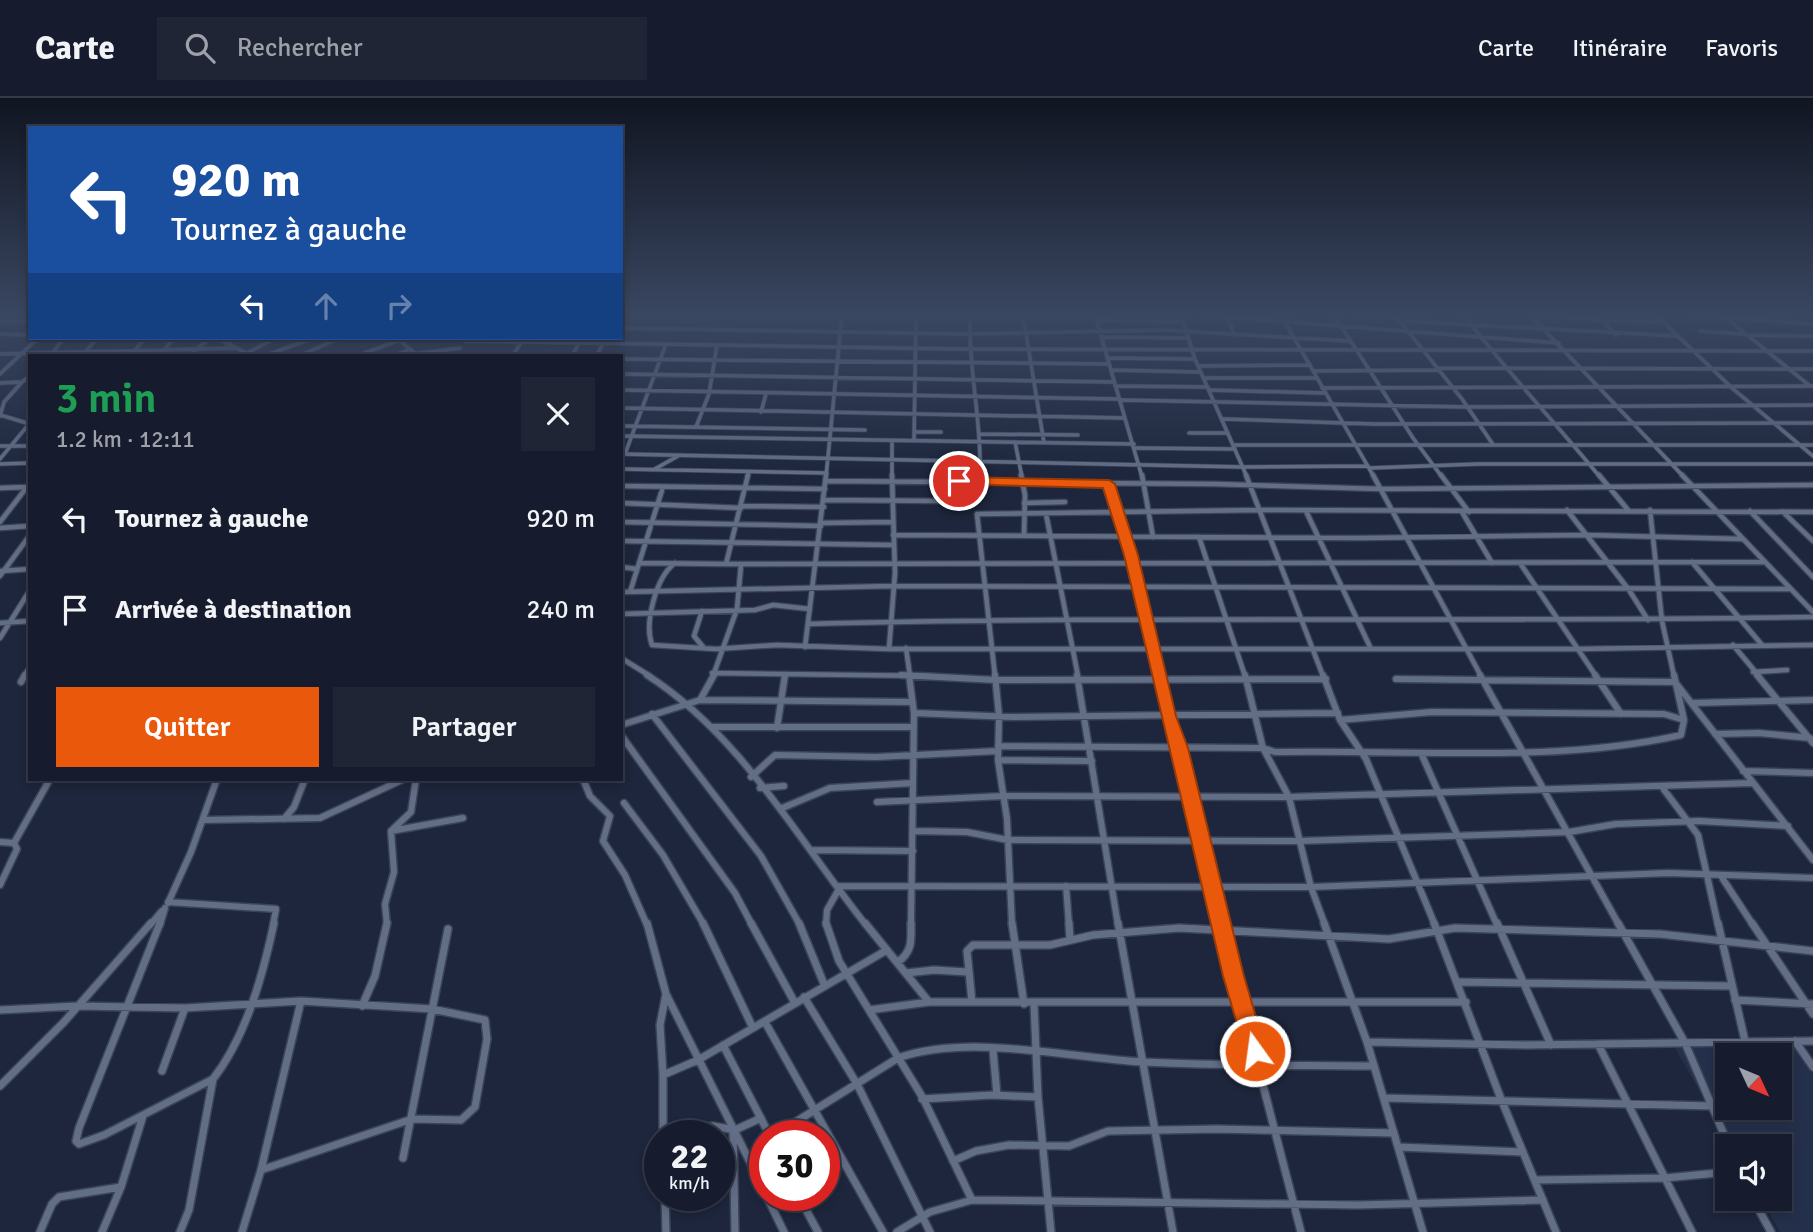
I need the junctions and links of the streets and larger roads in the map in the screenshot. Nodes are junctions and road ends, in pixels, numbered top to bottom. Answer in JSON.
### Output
{"nodes":[{"id":1,"x":1110,"y":367,"type":"edge"},
{"id":2,"x":656,"y":368,"type":"edge"},
{"id":3,"x":714,"y":368,"type":"edge"},
{"id":4,"x":837,"y":368,"type":"edge"},
{"id":5,"x":914,"y":368,"type":"edge"},
{"id":6,"x":973,"y":368,"type":"edge"},
{"id":7,"x":1033,"y":368,"type":"edge"},
{"id":8,"x":1151,"y":368,"type":"edge"},
{"id":9,"x":1311,"y":368,"type":"junction"},
{"id":10,"x":1368,"y":368,"type":"edge"},
{"id":11,"x":1509,"y":368,"type":"junction"},
{"id":12,"x":1711,"y":368,"type":"edge"},
{"id":13,"x":1199,"y":369,"type":"junction"},
{"id":14,"x":1439,"y":369,"type":"junction"},
{"id":15,"x":1585,"y":369,"type":"junction"},
{"id":16,"x":1788,"y":369,"type":"junction"},
{"id":17,"x":1813,"y":369,"type":"edge"},
{"id":18,"x":1370,"y":371,"type":"junction"},
{"id":19,"x":1714,"y":371,"type":"junction"},
{"id":20,"x":623,"y":374,"type":"edge"},
{"id":21,"x":653,"y":376,"type":"junction"},
{"id":22,"x":712,"y":377,"type":"junction"},
{"id":23,"x":836,"y":377,"type":"junction"},
{"id":24,"x":28,"y":378,"type":"edge"},
{"id":25,"x":1204,"y":378,"type":"junction"},
{"id":26,"x":1316,"y":378,"type":"junction"},
{"id":27,"x":914,"y":379,"type":"junction"},
{"id":28,"x":974,"y":380,"type":"junction"},
{"id":29,"x":22,"y":382,"type":"junction"},
{"id":30,"x":1035,"y":382,"type":"junction"},
{"id":31,"x":0,"y":383,"type":"edge"},
{"id":32,"x":1114,"y":384,"type":"junction"},
{"id":33,"x":1526,"y":387,"type":"junction"},
{"id":34,"x":1812,"y":387,"type":"edge"},
{"id":35,"x":1454,"y":388,"type":"junction"},
{"id":36,"x":1601,"y":388,"type":"junction"},
{"id":37,"x":1732,"y":388,"type":"junction"},
{"id":38,"x":1209,"y":389,"type":"junction"},
{"id":39,"x":1382,"y":389,"type":"junction"},
{"id":40,"x":623,"y":390,"type":"edge"},
{"id":41,"x":1323,"y":390,"type":"junction"},
{"id":42,"x":648,"y":391,"type":"junction"},
{"id":43,"x":709,"y":394,"type":"junction"},
{"id":44,"x":766,"y":394,"type":"junction"},
{"id":45,"x":834,"y":394,"type":"junction"},
{"id":46,"x":914,"y":397,"type":"junction"},
{"id":47,"x":975,"y":397,"type":"junction"},
{"id":48,"x":1038,"y":398,"type":"junction"},
{"id":49,"x":1120,"y":399,"type":"junction"},
{"id":50,"x":1215,"y":402,"type":"junction"},
{"id":51,"x":1331,"y":404,"type":"junction"},
{"id":52,"x":1753,"y":404,"type":"junction"},
{"id":53,"x":1813,"y":405,"type":"edge"},
{"id":54,"x":1393,"y":406,"type":"junction"},
{"id":55,"x":1468,"y":407,"type":"junction"},
{"id":56,"x":1542,"y":407,"type":"junction"},
{"id":57,"x":1619,"y":407,"type":"junction"},
{"id":58,"x":623,"y":408,"type":"edge"},
{"id":59,"x":642,"y":409,"type":"junction"},
{"id":60,"x":701,"y":411,"type":"junction"},
{"id":61,"x":761,"y":412,"type":"junction"},
{"id":62,"x":833,"y":412,"type":"junction"},
{"id":63,"x":0,"y":415,"type":"edge"},
{"id":64,"x":915,"y":415,"type":"junction"},
{"id":65,"x":976,"y":416,"type":"junction"},
{"id":66,"x":1041,"y":416,"type":"junction"},
{"id":67,"x":1124,"y":418,"type":"junction"},
{"id":68,"x":1223,"y":419,"type":"junction"},
{"id":69,"x":1632,"y":422,"type":"junction"},
{"id":70,"x":1774,"y":422,"type":"junction"},
{"id":71,"x":1342,"y":423,"type":"junction"},
{"id":72,"x":1813,"y":423,"type":"edge"},
{"id":73,"x":28,"y":424,"type":"edge"},
{"id":74,"x":1405,"y":424,"type":"junction"},
{"id":75,"x":1479,"y":424,"type":"junction"},
{"id":76,"x":1557,"y":424,"type":"junction"},
{"id":77,"x":28,"y":425,"type":"edge"},
{"id":78,"x":623,"y":426,"type":"edge"},
{"id":79,"x":635,"y":427,"type":"junction"},
{"id":80,"x":696,"y":427,"type":"junction"},
{"id":81,"x":831,"y":430,"type":"junction"},
{"id":82,"x":865,"y":430,"type":"dead end"},
{"id":83,"x":916,"y":432,"type":"junction"},
{"id":84,"x":941,"y":432,"type":"dead end"},
{"id":85,"x":1042,"y":433,"type":"junction"},
{"id":86,"x":1189,"y":433,"type":"dead end"},
{"id":87,"x":1228,"y":433,"type":"junction"},
{"id":88,"x":980,"y":434,"type":"junction"},
{"id":89,"x":1078,"y":435,"type":"dead end"},
{"id":90,"x":623,"y":436,"type":"edge"},
{"id":91,"x":631,"y":436,"type":"junction"},
{"id":92,"x":830,"y":439,"type":"junction"},
{"id":93,"x":914,"y":441,"type":"junction"},
{"id":94,"x":892,"y":442,"type":"junction"},
{"id":95,"x":1015,"y":442,"type":"junction"},
{"id":96,"x":980,"y":443,"type":"junction"},
{"id":97,"x":1044,"y":443,"type":"junction"},
{"id":98,"x":1492,"y":443,"type":"junction"},
{"id":99,"x":1573,"y":443,"type":"junction"},
{"id":100,"x":1651,"y":443,"type":"junction"},
{"id":101,"x":1801,"y":445,"type":"junction"},
{"id":102,"x":1813,"y":445,"type":"edge"},
{"id":103,"x":0,"y":446,"type":"edge"},
{"id":104,"x":11,"y":446,"type":"junction"},
{"id":105,"x":28,"y":446,"type":"edge"},
{"id":106,"x":1135,"y":446,"type":"junction"},
{"id":107,"x":1358,"y":446,"type":"junction"},
{"id":108,"x":1420,"y":446,"type":"junction"},
{"id":109,"x":1234,"y":447,"type":"junction"},
{"id":110,"x":623,"y":454,"type":"edge"},
{"id":111,"x":681,"y":454,"type":"junction"},
{"id":112,"x":1813,"y":456,"type":"edge"},
{"id":113,"x":828,"y":457,"type":"junction"},
{"id":114,"x":0,"y":461,"type":"edge"},
{"id":115,"x":892,"y":461,"type":"junction"},
{"id":116,"x":979,"y":462,"type":"junction"},
{"id":117,"x":1021,"y":462,"type":"junction"},
{"id":118,"x":28,"y":463,"type":"edge"},
{"id":119,"x":1589,"y":464,"type":"junction"},
{"id":120,"x":1813,"y":464,"type":"edge"},
{"id":121,"x":1140,"y":465,"type":"junction"},
{"id":122,"x":1671,"y":465,"type":"junction"},
{"id":123,"x":1242,"y":467,"type":"junction"},
{"id":124,"x":1369,"y":467,"type":"junction"},
{"id":125,"x":1436,"y":467,"type":"junction"},
{"id":126,"x":623,"y":469,"type":"edge"},
{"id":127,"x":652,"y":470,"type":"junction"},
{"id":128,"x":748,"y":472,"type":"junction"},
{"id":129,"x":827,"y":473,"type":"junction"},
{"id":130,"x":826,"y":481,"type":"junction"},
{"id":131,"x":892,"y":481,"type":"junction"},
{"id":132,"x":1023,"y":482,"type":"junction"},
{"id":133,"x":1109,"y":484,"type":"junction"},
{"id":134,"x":1143,"y":484,"type":"junction"},
{"id":135,"x":28,"y":485,"type":"edge"},
{"id":136,"x":1813,"y":485,"type":"edge"},
{"id":137,"x":28,"y":486,"type":"edge"},
{"id":138,"x":623,"y":486,"type":"edge"},
{"id":139,"x":1251,"y":486,"type":"junction"},
{"id":140,"x":1607,"y":486,"type":"junction"},
{"id":141,"x":1691,"y":486,"type":"junction"},
{"id":142,"x":663,"y":487,"type":"junction"},
{"id":143,"x":0,"y":488,"type":"edge"},
{"id":144,"x":1453,"y":488,"type":"junction"},
{"id":145,"x":745,"y":489,"type":"junction"},
{"id":146,"x":825,"y":489,"type":"junction"},
{"id":147,"x":1382,"y":489,"type":"junction"},
{"id":148,"x":942,"y":500,"type":"dead end"},
{"id":149,"x":892,"y":501,"type":"junction"},
{"id":150,"x":1065,"y":502,"type":"dead end"},
{"id":151,"x":623,"y":503,"type":"edge"},
{"id":152,"x":824,"y":503,"type":"junction"},
{"id":153,"x":1024,"y":503,"type":"junction"},
{"id":154,"x":658,"y":505,"type":"junction"},
{"id":155,"x":741,"y":507,"type":"junction"},
{"id":156,"x":1260,"y":510,"type":"junction"},
{"id":157,"x":1567,"y":510,"type":"junction"},
{"id":158,"x":1628,"y":510,"type":"junction"},
{"id":159,"x":1650,"y":510,"type":"junction"},
{"id":160,"x":1717,"y":510,"type":"junction"},
{"id":161,"x":1306,"y":511,"type":"junction"},
{"id":162,"x":1750,"y":511,"type":"junction"},
{"id":163,"x":1783,"y":511,"type":"junction"},
{"id":164,"x":1116,"y":512,"type":"junction"},
{"id":165,"x":1147,"y":512,"type":"junction"},
{"id":166,"x":1394,"y":512,"type":"junction"},
{"id":167,"x":1462,"y":512,"type":"junction"},
{"id":168,"x":1469,"y":512,"type":"junction"},
{"id":169,"x":1813,"y":512,"type":"edge"},
{"id":170,"x":1024,"y":514,"type":"junction"},
{"id":171,"x":1046,"y":514,"type":"junction"},
{"id":172,"x":0,"y":522,"type":"edge"},
{"id":173,"x":623,"y":522,"type":"edge"},
{"id":174,"x":892,"y":522,"type":"junction"},
{"id":175,"x":654,"y":523,"type":"junction"},
{"id":176,"x":822,"y":524,"type":"junction"},
{"id":177,"x":736,"y":525,"type":"junction"},
{"id":178,"x":28,"y":526,"type":"edge"},
{"id":179,"x":0,"y":528,"type":"edge"},
{"id":180,"x":893,"y":535,"type":"junction"},
{"id":181,"x":980,"y":536,"type":"junction"},
{"id":182,"x":1024,"y":536,"type":"junction"},
{"id":183,"x":1051,"y":536,"type":"junction"},
{"id":184,"x":1588,"y":536,"type":"junction"},
{"id":185,"x":1653,"y":536,"type":"junction"},
{"id":186,"x":1124,"y":537,"type":"junction"},
{"id":187,"x":1153,"y":537,"type":"junction"},
{"id":188,"x":1199,"y":537,"type":"junction"},
{"id":189,"x":1269,"y":537,"type":"junction"},
{"id":190,"x":1407,"y":537,"type":"junction"},
{"id":191,"x":1477,"y":537,"type":"junction"},
{"id":192,"x":1320,"y":538,"type":"junction"},
{"id":193,"x":28,"y":539,"type":"edge"},
{"id":194,"x":1743,"y":539,"type":"junction"},
{"id":195,"x":623,"y":541,"type":"edge"},
{"id":196,"x":1813,"y":541,"type":"edge"},
{"id":197,"x":648,"y":542,"type":"junction"},
{"id":198,"x":731,"y":543,"type":"junction"},
{"id":199,"x":893,"y":545,"type":"junction"},
{"id":200,"x":820,"y":546,"type":"junction"},
{"id":201,"x":1608,"y":561,"type":"junction"},
{"id":202,"x":1656,"y":561,"type":"junction"},
{"id":203,"x":1056,"y":562,"type":"junction"},
{"id":204,"x":1132,"y":562,"type":"junction"},
{"id":205,"x":1208,"y":562,"type":"junction"},
{"id":206,"x":1279,"y":562,"type":"junction"},
{"id":207,"x":1332,"y":562,"type":"junction"},
{"id":208,"x":1692,"y":562,"type":"junction"},
{"id":209,"x":1765,"y":562,"type":"junction"},
{"id":210,"x":675,"y":563,"type":"junction"},
{"id":211,"x":895,"y":563,"type":"junction"},
{"id":212,"x":983,"y":563,"type":"junction"},
{"id":213,"x":1420,"y":563,"type":"junction"},
{"id":214,"x":1492,"y":563,"type":"junction"},
{"id":215,"x":1520,"y":563,"type":"junction"},
{"id":216,"x":726,"y":564,"type":"junction"},
{"id":217,"x":817,"y":564,"type":"junction"},
{"id":218,"x":741,"y":565,"type":"junction"},
{"id":219,"x":638,"y":566,"type":"junction"},
{"id":220,"x":623,"y":567,"type":"edge"},
{"id":221,"x":28,"y":569,"type":"edge"},
{"id":222,"x":1,"y":573,"type":"edge"},
{"id":223,"x":1813,"y":577,"type":"edge"},
{"id":224,"x":892,"y":586,"type":"junction"},
{"id":225,"x":812,"y":587,"type":"junction"},
{"id":226,"x":985,"y":588,"type":"junction"},
{"id":227,"x":738,"y":589,"type":"junction"},
{"id":228,"x":1060,"y":589,"type":"junction"},
{"id":229,"x":1139,"y":589,"type":"junction"},
{"id":230,"x":1291,"y":589,"type":"junction"},
{"id":231,"x":1343,"y":589,"type":"junction"},
{"id":232,"x":1434,"y":589,"type":"junction"},
{"id":233,"x":1790,"y":589,"type":"junction"},
{"id":234,"x":1215,"y":590,"type":"junction"},
{"id":235,"x":1538,"y":590,"type":"junction"},
{"id":236,"x":1629,"y":590,"type":"junction"},
{"id":237,"x":1715,"y":590,"type":"junction"},
{"id":238,"x":659,"y":591,"type":"junction"},
{"id":239,"x":1657,"y":591,"type":"junction"},
{"id":240,"x":623,"y":592,"type":"edge"},
{"id":241,"x":630,"y":592,"type":"junction"},
{"id":242,"x":28,"y":593,"type":"edge"},
{"id":243,"x":737,"y":609,"type":"junction"},
{"id":244,"x":810,"y":609,"type":"junction"},
{"id":245,"x":702,"y":611,"type":"junction"},
{"id":246,"x":623,"y":614,"type":"edge"},
{"id":247,"x":654,"y":614,"type":"junction"},
{"id":248,"x":1813,"y":615,"type":"edge"},
{"id":249,"x":1223,"y":616,"type":"junction"},
{"id":250,"x":1066,"y":617,"type":"junction"},
{"id":251,"x":1147,"y":617,"type":"junction"},
{"id":252,"x":1301,"y":617,"type":"junction"},
{"id":253,"x":1357,"y":618,"type":"junction"},
{"id":254,"x":1449,"y":618,"type":"junction"},
{"id":255,"x":1557,"y":618,"type":"junction"},
{"id":256,"x":1739,"y":618,"type":"junction"},
{"id":257,"x":989,"y":619,"type":"junction"},
{"id":258,"x":1648,"y":620,"type":"junction"},
{"id":259,"x":28,"y":621,"type":"edge"},
{"id":260,"x":891,"y":621,"type":"junction"},
{"id":261,"x":1662,"y":621,"type":"junction"},
{"id":262,"x":9,"y":622,"type":"junction"},
{"id":263,"x":0,"y":623,"type":"edge"},
{"id":264,"x":808,"y":624,"type":"junction"},
{"id":265,"x":0,"y":638,"type":"edge"},
{"id":266,"x":1733,"y":645,"type":"junction"},
{"id":267,"x":1762,"y":645,"type":"junction"},
{"id":268,"x":1813,"y":645,"type":"edge"},
{"id":269,"x":1072,"y":647,"type":"junction"},
{"id":270,"x":705,"y":648,"type":"junction"},
{"id":271,"x":725,"y":648,"type":"junction"},
{"id":272,"x":805,"y":648,"type":"junction"},
{"id":273,"x":992,"y":648,"type":"junction"},
{"id":274,"x":1153,"y":648,"type":"junction"},
{"id":275,"x":1467,"y":648,"type":"junction"},
{"id":276,"x":889,"y":649,"type":"junction"},
{"id":277,"x":906,"y":649,"type":"junction"},
{"id":278,"x":1235,"y":649,"type":"junction"},
{"id":279,"x":1314,"y":649,"type":"junction"},
{"id":280,"x":1371,"y":649,"type":"junction"},
{"id":281,"x":1577,"y":649,"type":"junction"},
{"id":282,"x":1667,"y":649,"type":"junction"},
{"id":283,"x":623,"y":658,"type":"edge"},
{"id":284,"x":630,"y":662,"type":"junction"},
{"id":285,"x":623,"y":665,"type":"edge"},
{"id":286,"x":28,"y":670,"type":"edge"},
{"id":287,"x":1787,"y":670,"type":"dead end"},
{"id":288,"x":1753,"y":672,"type":"junction"},
{"id":289,"x":712,"y":673,"type":"junction"},
{"id":290,"x":785,"y":674,"type":"junction"},
{"id":291,"x":909,"y":676,"type":"junction"},
{"id":292,"x":1246,"y":679,"type":"junction"},
{"id":293,"x":1326,"y":679,"type":"junction"},
{"id":294,"x":1396,"y":679,"type":"dead end"},
{"id":295,"x":996,"y":680,"type":"junction"},
{"id":296,"x":1160,"y":680,"type":"junction"},
{"id":297,"x":1485,"y":680,"type":"junction"},
{"id":298,"x":1079,"y":681,"type":"junction"},
{"id":299,"x":1597,"y":681,"type":"junction"},
{"id":300,"x":21,"y":682,"type":"dead end"},
{"id":301,"x":1675,"y":682,"type":"junction"},
{"id":302,"x":700,"y":700,"type":"junction"},
{"id":303,"x":1776,"y":700,"type":"junction"},
{"id":304,"x":1813,"y":700,"type":"edge"},
{"id":305,"x":779,"y":701,"type":"junction"},
{"id":306,"x":912,"y":702,"type":"junction"},
{"id":307,"x":1693,"y":703,"type":"junction"},
{"id":308,"x":684,"y":704,"type":"junction"},
{"id":309,"x":914,"y":713,"type":"junction"},
{"id":310,"x":1253,"y":713,"type":"junction"},
{"id":311,"x":1503,"y":713,"type":"junction"},
{"id":312,"x":652,"y":714,"type":"junction"},
{"id":313,"x":1621,"y":714,"type":"junction"},
{"id":314,"x":999,"y":716,"type":"junction"},
{"id":315,"x":1085,"y":716,"type":"junction"},
{"id":316,"x":1168,"y":716,"type":"junction"},
{"id":317,"x":1339,"y":717,"type":"junction"},
{"id":318,"x":1684,"y":720,"type":"junction"},
{"id":319,"x":623,"y":724,"type":"edge"},
{"id":320,"x":709,"y":727,"type":"junction"},
{"id":321,"x":914,"y":727,"type":"junction"},
{"id":322,"x":777,"y":728,"type":"junction"},
{"id":323,"x":1715,"y":734,"type":"junction"},
{"id":324,"x":623,"y":738,"type":"edge"},
{"id":325,"x":1812,"y":740,"type":"edge"},
{"id":326,"x":998,"y":748,"type":"junction"},
{"id":327,"x":1179,"y":748,"type":"junction"},
{"id":328,"x":1263,"y":748,"type":"junction"},
{"id":329,"x":1090,"y":749,"type":"junction"},
{"id":330,"x":1523,"y":749,"type":"junction"},
{"id":331,"x":1361,"y":750,"type":"junction"},
{"id":332,"x":1421,"y":753,"type":"junction"},
{"id":333,"x":914,"y":755,"type":"junction"},
{"id":334,"x":998,"y":760,"type":"junction"},
{"id":335,"x":1092,"y":761,"type":"junction"},
{"id":336,"x":1743,"y":771,"type":"junction"},
{"id":337,"x":1813,"y":773,"type":"edge"},
{"id":338,"x":751,"y":777,"type":"junction"},
{"id":339,"x":49,"y":781,"type":"edge"},
{"id":340,"x":215,"y":781,"type":"edge"},
{"id":341,"x":303,"y":781,"type":"edge"},
{"id":342,"x":400,"y":781,"type":"edge"},
{"id":343,"x":416,"y":781,"type":"edge"},
{"id":344,"x":584,"y":781,"type":"edge"},
{"id":345,"x":913,"y":783,"type":"junction"},
{"id":346,"x":1752,"y":783,"type":"junction"},
{"id":347,"x":784,"y":786,"type":"dead end"},
{"id":348,"x":1662,"y":787,"type":"junction"},
{"id":349,"x":760,"y":788,"type":"junction"},
{"id":350,"x":1546,"y":790,"type":"junction"},
{"id":351,"x":1438,"y":792,"type":"junction"},
{"id":352,"x":1379,"y":793,"type":"junction"},
{"id":353,"x":1004,"y":796,"type":"junction"},
{"id":354,"x":1098,"y":797,"type":"junction"},
{"id":355,"x":1191,"y":797,"type":"junction"},
{"id":356,"x":1289,"y":797,"type":"junction"},
{"id":357,"x":913,"y":801,"type":"junction"},
{"id":358,"x":877,"y":802,"type":"dead end"},
{"id":359,"x":624,"y":803,"type":"dead end"},
{"id":360,"x":780,"y":809,"type":"junction"},
{"id":361,"x":463,"y":818,"type":"dead end"},
{"id":362,"x":284,"y":819,"type":"junction"},
{"id":363,"x":203,"y":820,"type":"junction"},
{"id":364,"x":1688,"y":822,"type":"junction"},
{"id":365,"x":1788,"y":826,"type":"junction"},
{"id":366,"x":391,"y":831,"type":"junction"},
{"id":367,"x":913,"y":831,"type":"junction"},
{"id":368,"x":1569,"y":832,"type":"junction"},
{"id":369,"x":1456,"y":835,"type":"junction"},
{"id":370,"x":1397,"y":836,"type":"junction"},
{"id":371,"x":1202,"y":839,"type":"junction"},
{"id":372,"x":1008,"y":840,"type":"junction"},
{"id":373,"x":1105,"y":841,"type":"junction"},
{"id":374,"x":1299,"y":841,"type":"junction"},
{"id":375,"x":0,"y":842,"type":"edge"},
{"id":376,"x":14,"y":843,"type":"junction"},
{"id":377,"x":811,"y":850,"type":"junction"},
{"id":378,"x":913,"y":851,"type":"junction"},
{"id":379,"x":1813,"y":860,"type":"edge"},
{"id":380,"x":1705,"y":875,"type":"junction"},
{"id":381,"x":1721,"y":876,"type":"junction"},
{"id":382,"x":1594,"y":877,"type":"junction"},
{"id":383,"x":1813,"y":878,"type":"edge"},
{"id":384,"x":1477,"y":879,"type":"junction"},
{"id":385,"x":1416,"y":881,"type":"junction"},
{"id":386,"x":0,"y":885,"type":"edge"},
{"id":387,"x":1008,"y":885,"type":"junction"},
{"id":388,"x":913,"y":886,"type":"junction"},
{"id":389,"x":1066,"y":886,"type":"junction"},
{"id":390,"x":1112,"y":887,"type":"junction"},
{"id":391,"x":1214,"y":887,"type":"junction"},
{"id":392,"x":1311,"y":887,"type":"junction"},
{"id":393,"x":838,"y":888,"type":"junction"},
{"id":394,"x":166,"y":905,"type":"junction"},
{"id":395,"x":448,"y":929,"type":"dead end"},
{"id":396,"x":1500,"y":930,"type":"junction"},
{"id":397,"x":1224,"y":931,"type":"junction"},
{"id":398,"x":1437,"y":931,"type":"junction"},
{"id":399,"x":1625,"y":933,"type":"junction"},
{"id":400,"x":1119,"y":934,"type":"junction"},
{"id":401,"x":1327,"y":935,"type":"junction"},
{"id":402,"x":1070,"y":940,"type":"junction"},
{"id":403,"x":1721,"y":942,"type":"junction"},
{"id":404,"x":1014,"y":945,"type":"junction"},
{"id":405,"x":1769,"y":947,"type":"junction"},
{"id":406,"x":887,"y":950,"type":"junction"},
{"id":407,"x":1813,"y":951,"type":"edge"},
{"id":408,"x":898,"y":962,"type":"junction"},
{"id":409,"x":846,"y":971,"type":"junction"},
{"id":410,"x":968,"y":972,"type":"junction"},
{"id":411,"x":906,"y":973,"type":"junction"},
{"id":412,"x":1459,"y":982,"type":"junction"},
{"id":413,"x":1524,"y":983,"type":"junction"},
{"id":414,"x":824,"y":984,"type":"junction"},
{"id":415,"x":1731,"y":986,"type":"junction"},
{"id":416,"x":1654,"y":987,"type":"junction"},
{"id":417,"x":666,"y":995,"type":"junction"},
{"id":418,"x":804,"y":997,"type":"junction"},
{"id":419,"x":1735,"y":1000,"type":"junction"},
{"id":420,"x":302,"y":1001,"type":"junction"},
{"id":421,"x":929,"y":1002,"type":"junction"},
{"id":422,"x":972,"y":1002,"type":"junction"},
{"id":423,"x":1130,"y":1002,"type":"junction"},
{"id":424,"x":1466,"y":1002,"type":"junction"},
{"id":425,"x":795,"y":1003,"type":"junction"},
{"id":426,"x":1242,"y":1003,"type":"junction"},
{"id":427,"x":1809,"y":1003,"type":"edge"},
{"id":428,"x":1024,"y":1004,"type":"junction"},
{"id":429,"x":1034,"y":1004,"type":"junction"},
{"id":430,"x":1353,"y":1004,"type":"junction"},
{"id":431,"x":249,"y":1005,"type":"junction"},
{"id":432,"x":78,"y":1006,"type":"junction"},
{"id":433,"x":127,"y":1006,"type":"junction"},
{"id":434,"x":362,"y":1006,"type":"junction"},
{"id":435,"x":185,"y":1008,"type":"junction"},
{"id":436,"x":432,"y":1009,"type":"junction"},
{"id":437,"x":0,"y":1010,"type":"edge"},
{"id":438,"x":869,"y":1010,"type":"junction"},
{"id":439,"x":1813,"y":1014,"type":"edge"},
{"id":440,"x":765,"y":1022,"type":"junction"},
{"id":441,"x":753,"y":1028,"type":"junction"},
{"id":442,"x":1745,"y":1041,"type":"junction"},
{"id":443,"x":1795,"y":1041,"type":"junction"},
{"id":444,"x":1813,"y":1041,"type":"edge"},
{"id":445,"x":1367,"y":1042,"type":"junction"},
{"id":446,"x":1480,"y":1042,"type":"junction"},
{"id":447,"x":1685,"y":1043,"type":"junction"},
{"id":448,"x":1598,"y":1044,"type":"junction"},
{"id":449,"x":723,"y":1045,"type":"junction"},
{"id":450,"x":1551,"y":1045,"type":"junction"},
{"id":451,"x":993,"y":1050,"type":"junction"},
{"id":452,"x":1036,"y":1050,"type":"junction"},
{"id":453,"x":898,"y":1058,"type":"junction"},
{"id":454,"x":698,"y":1060,"type":"junction"},
{"id":455,"x":1141,"y":1062,"type":"junction"},
{"id":456,"x":1258,"y":1065,"type":"junction"},
{"id":457,"x":1373,"y":1066,"type":"junction"},
{"id":458,"x":1813,"y":1067,"type":"edge"},
{"id":459,"x":162,"y":1071,"type":"dead end"},
{"id":460,"x":663,"y":1075,"type":"junction"},
{"id":461,"x":213,"y":1079,"type":"junction"},
{"id":462,"x":857,"y":1084,"type":"junction"},
{"id":463,"x":0,"y":1086,"type":"edge"},
{"id":464,"x":997,"y":1095,"type":"junction"},
{"id":465,"x":1038,"y":1097,"type":"junction"},
{"id":466,"x":1384,"y":1098,"type":"junction"},
{"id":467,"x":922,"y":1099,"type":"junction"},
{"id":468,"x":1501,"y":1099,"type":"junction"},
{"id":469,"x":1628,"y":1103,"type":"junction"},
{"id":470,"x":1713,"y":1106,"type":"junction"},
{"id":471,"x":816,"y":1109,"type":"junction"},
{"id":472,"x":143,"y":1116,"type":"junction"},
{"id":473,"x":761,"y":1118,"type":"joint"},
{"id":474,"x":412,"y":1119,"type":"junction"},
{"id":475,"x":663,"y":1120,"type":"edge"},
{"id":476,"x":729,"y":1120,"type":"edge"},
{"id":477,"x":798,"y":1120,"type":"edge"},
{"id":478,"x":1153,"y":1129,"type":"junction"},
{"id":479,"x":735,"y":1130,"type":"edge"},
{"id":480,"x":1275,"y":1130,"type":"junction"},
{"id":481,"x":735,"y":1132,"type":"edge"},
{"id":482,"x":1394,"y":1133,"type":"junction"},
{"id":483,"x":1724,"y":1134,"type":"edge"},
{"id":484,"x":1043,"y":1146,"type":"junction"},
{"id":485,"x":1398,"y":1147,"type":"junction"},
{"id":486,"x":1523,"y":1152,"type":"junction"},
{"id":487,"x":403,"y":1158,"type":"dead end"},
{"id":488,"x":749,"y":1161,"type":"edge"},
{"id":489,"x":953,"y":1161,"type":"junction"},
{"id":490,"x":261,"y":1170,"type":"junction"},
{"id":491,"x":1715,"y":1173,"type":"edge"},
{"id":492,"x":1665,"y":1178,"type":"junction"},
{"id":493,"x":1535,"y":1180,"type":"junction"},
{"id":494,"x":121,"y":1187,"type":"junction"},
{"id":495,"x":972,"y":1200,"type":"junction"},
{"id":496,"x":1543,"y":1200,"type":"junction"},
{"id":497,"x":1048,"y":1202,"type":"junction"},
{"id":498,"x":1168,"y":1204,"type":"junction"},
{"id":499,"x":1295,"y":1204,"type":"junction"},
{"id":500,"x":1414,"y":1204,"type":"junction"},
{"id":501,"x":665,"y":1211,"type":"edge"},
{"id":502,"x":735,"y":1211,"type":"edge"},
{"id":503,"x":774,"y":1211,"type":"edge"},
{"id":504,"x":807,"y":1211,"type":"edge"},
{"id":505,"x":1760,"y":1211,"type":"edge"},
{"id":506,"x":922,"y":1217,"type":"junction"},
{"id":507,"x":40,"y":1232,"type":"edge"},
{"id":508,"x":102,"y":1232,"type":"edge"},
{"id":509,"x":180,"y":1232,"type":"edge"},
{"id":510,"x":242,"y":1232,"type":"edge"},
{"id":511,"x":666,"y":1232,"type":"edge"},
{"id":512,"x":735,"y":1232,"type":"edge"},
{"id":513,"x":784,"y":1232,"type":"edge"},
{"id":514,"x":818,"y":1232,"type":"edge"},
{"id":515,"x":883,"y":1232,"type":"edge"},
{"id":516,"x":897,"y":1232,"type":"edge"},
{"id":517,"x":930,"y":1232,"type":"edge"},
{"id":518,"x":1051,"y":1232,"type":"edge"},
{"id":519,"x":1173,"y":1232,"type":"edge"},
{"id":520,"x":1301,"y":1232,"type":"edge"},
{"id":521,"x":1423,"y":1232,"type":"edge"},
{"id":522,"x":1556,"y":1232,"type":"edge"},
{"id":523,"x":1692,"y":1232,"type":"edge"},
{"id":524,"x":1771,"y":1232,"type":"edge"}],
"edges":[{"from":1,"to":32,"type":"street"},
{"from":2,"to":21,"type":"street"},
{"from":3,"to":22,"type":"street"},
{"from":4,"to":23,"type":"street"},
{"from":5,"to":27,"type":"street"},
{"from":6,"to":28,"type":"street"},
{"from":7,"to":30,"type":"street"},
{"from":8,"to":13,"type":"street"},
{"from":9,"to":13,"type":"street"},
{"from":9,"to":18,"type":"street"},
{"from":9,"to":26,"type":"street"},
{"from":10,"to":18,"type":"street"},
{"from":11,"to":14,"type":"street"},
{"from":11,"to":15,"type":"street"},
{"from":11,"to":33,"type":"street"},
{"from":12,"to":19,"type":"street"},
{"from":13,"to":25,"type":"street"},
{"from":14,"to":18,"type":"street"},
{"from":14,"to":35,"type":"street"},
{"from":15,"to":19,"type":"street"},
{"from":15,"to":36,"type":"street"},
{"from":16,"to":17,"type":"street"},
{"from":16,"to":19,"type":"street"},
{"from":16,"to":34,"type":"street"},
{"from":18,"to":39,"type":"street"},
{"from":19,"to":37,"type":"street"},
{"from":20,"to":21,"type":"street"},
{"from":21,"to":22,"type":"street"},
{"from":21,"to":42,"type":"street"},
{"from":22,"to":23,"type":"street"},
{"from":22,"to":43,"type":"street"},
{"from":23,"to":27,"type":"street"},
{"from":23,"to":45,"type":"street"},
{"from":24,"to":29,"type":"street"},
{"from":25,"to":26,"type":"street"},
{"from":25,"to":38,"type":"street"},
{"from":26,"to":41,"type":"street"},
{"from":27,"to":28,"type":"street"},
{"from":27,"to":46,"type":"street"},
{"from":28,"to":30,"type":"street"},
{"from":28,"to":47,"type":"street"},
{"from":29,"to":31,"type":"street"},
{"from":29,"to":63,"type":"street"},
{"from":30,"to":32,"type":"street"},
{"from":30,"to":48,"type":"street"},
{"from":32,"to":38,"type":"street"},
{"from":32,"to":49,"type":"street"},
{"from":33,"to":35,"type":"street"},
{"from":33,"to":36,"type":"street"},
{"from":33,"to":56,"type":"street"},
{"from":34,"to":37,"type":"street"},
{"from":35,"to":39,"type":"street"},
{"from":35,"to":55,"type":"street"},
{"from":36,"to":37,"type":"street"},
{"from":36,"to":57,"type":"street"},
{"from":37,"to":52,"type":"street"},
{"from":38,"to":41,"type":"street"},
{"from":38,"to":50,"type":"street"},
{"from":39,"to":41,"type":"street"},
{"from":39,"to":54,"type":"street"},
{"from":40,"to":42,"type":"street"},
{"from":41,"to":51,"type":"street"},
{"from":42,"to":43,"type":"street"},
{"from":42,"to":59,"type":"street"},
{"from":43,"to":44,"type":"street"},
{"from":43,"to":60,"type":"street"},
{"from":44,"to":45,"type":"street"},
{"from":44,"to":61,"type":"street"},
{"from":45,"to":46,"type":"street"},
{"from":45,"to":62,"type":"street"},
{"from":46,"to":47,"type":"street"},
{"from":46,"to":64,"type":"street"},
{"from":47,"to":48,"type":"street"},
{"from":47,"to":65,"type":"street"},
{"from":48,"to":49,"type":"street"},
{"from":48,"to":66,"type":"street"},
{"from":49,"to":50,"type":"street"},
{"from":49,"to":67,"type":"street"},
{"from":50,"to":51,"type":"street"},
{"from":50,"to":68,"type":"street"},
{"from":51,"to":54,"type":"street"},
{"from":51,"to":71,"type":"street"},
{"from":52,"to":53,"type":"street"},
{"from":52,"to":57,"type":"street"},
{"from":52,"to":70,"type":"street"},
{"from":54,"to":55,"type":"street"},
{"from":54,"to":74,"type":"street"},
{"from":55,"to":56,"type":"street"},
{"from":55,"to":75,"type":"street"},
{"from":56,"to":57,"type":"street"},
{"from":56,"to":76,"type":"street"},
{"from":57,"to":69,"type":"street"},
{"from":58,"to":59,"type":"street"},
{"from":59,"to":60,"type":"street"},
{"from":59,"to":79,"type":"street"},
{"from":60,"to":61,"type":"street"},
{"from":60,"to":80,"type":"street"},
{"from":61,"to":62,"type":"street"},
{"from":62,"to":64,"type":"street"},
{"from":62,"to":81,"type":"street"},
{"from":63,"to":73,"type":"street"},
{"from":64,"to":65,"type":"street"},
{"from":64,"to":83,"type":"street"},
{"from":65,"to":66,"type":"street"},
{"from":65,"to":88,"type":"street"},
{"from":66,"to":67,"type":"street"},
{"from":66,"to":85,"type":"street"},
{"from":67,"to":106,"type":"street"},
{"from":68,"to":71,"type":"street"},
{"from":68,"to":87,"type":"street"},
{"from":69,"to":70,"type":"street"},
{"from":69,"to":76,"type":"street"},
{"from":69,"to":100,"type":"street"},
{"from":70,"to":72,"type":"street"},
{"from":70,"to":101,"type":"street"},
{"from":71,"to":74,"type":"street"},
{"from":71,"to":107,"type":"street"},
{"from":74,"to":75,"type":"street"},
{"from":74,"to":108,"type":"street"},
{"from":75,"to":76,"type":"street"},
{"from":75,"to":98,"type":"street"},
{"from":76,"to":99,"type":"street"},
{"from":77,"to":104,"type":"street"},
{"from":78,"to":79,"type":"street"},
{"from":79,"to":80,"type":"street"},
{"from":79,"to":91,"type":"street"},
{"from":80,"to":81,"type":"street"},
{"from":81,"to":82,"type":"street"},
{"from":81,"to":92,"type":"street"},
{"from":83,"to":84,"type":"street"},
{"from":83,"to":93,"type":"street"},
{"from":85,"to":88,"type":"street"},
{"from":85,"to":89,"type":"street"},
{"from":85,"to":97,"type":"street"},
{"from":86,"to":87,"type":"street"},
{"from":87,"to":109,"type":"street"},
{"from":88,"to":96,"type":"street"},
{"from":90,"to":91,"type":"street"},
{"from":91,"to":92,"type":"street"},
{"from":91,"to":110,"type":"street"},
{"from":92,"to":94,"type":"street"},
{"from":92,"to":113,"type":"street"},
{"from":93,"to":94,"type":"street"},
{"from":93,"to":96,"type":"street"},
{"from":94,"to":115,"type":"street"},
{"from":95,"to":96,"type":"street"},
{"from":95,"to":97,"type":"street"},
{"from":95,"to":117,"type":"street"},
{"from":96,"to":116,"type":"street"},
{"from":97,"to":106,"type":"street"},
{"from":98,"to":99,"type":"street"},
{"from":98,"to":108,"type":"street"},
{"from":99,"to":100,"type":"street"},
{"from":99,"to":119,"type":"street"},
{"from":100,"to":101,"type":"street"},
{"from":100,"to":122,"type":"street"},
{"from":101,"to":102,"type":"street"},
{"from":101,"to":112,"type":"street"},
{"from":103,"to":104,"type":"street"},
{"from":104,"to":105,"type":"street"},
{"from":104,"to":114,"type":"street"},
{"from":106,"to":109,"type":"street"},
{"from":106,"to":121,"type":"street"},
{"from":107,"to":108,"type":"street"},
{"from":107,"to":109,"type":"street"},
{"from":107,"to":124,"type":"street"},
{"from":108,"to":125,"type":"street"},
{"from":109,"to":123,"type":"street"},
{"from":110,"to":111,"type":"street"},
{"from":111,"to":113,"type":"street"},
{"from":111,"to":127,"type":"street"},
{"from":113,"to":115,"type":"street"},
{"from":113,"to":129,"type":"street"},
{"from":114,"to":118,"type":"street"},
{"from":115,"to":116,"type":"street"},
{"from":115,"to":131,"type":"street"},
{"from":116,"to":117,"type":"street"},
{"from":117,"to":121,"type":"street"},
{"from":117,"to":132,"type":"street"},
{"from":119,"to":122,"type":"street"},
{"from":119,"to":125,"type":"street"},
{"from":119,"to":140,"type":"street"},
{"from":120,"to":122,"type":"street"},
{"from":121,"to":123,"type":"street"},
{"from":121,"to":134,"type":"street"},
{"from":122,"to":141,"type":"street"},
{"from":123,"to":124,"type":"street"},
{"from":123,"to":139,"type":"street"},
{"from":124,"to":125,"type":"street"},
{"from":124,"to":147,"type":"street"},
{"from":125,"to":144,"type":"street"},
{"from":126,"to":127,"type":"street"},
{"from":127,"to":128,"type":"street"},
{"from":128,"to":129,"type":"street"},
{"from":128,"to":145,"type":"street"},
{"from":129,"to":130,"type":"street"},
{"from":130,"to":131,"type":"street"},
{"from":130,"to":146,"type":"street"},
{"from":131,"to":132,"type":"street"},
{"from":131,"to":149,"type":"street"},
{"from":132,"to":133,"type":"street"},
{"from":132,"to":153,"type":"street"},
{"from":133,"to":134,"type":"street"},
{"from":133,"to":164,"type":"street"},
{"from":134,"to":139,"type":"street"},
{"from":134,"to":165,"type":"street"},
{"from":135,"to":143,"type":"street"},
{"from":136,"to":141,"type":"street"},
{"from":137,"to":172,"type":"street"},
{"from":138,"to":142,"type":"street"},
{"from":139,"to":147,"type":"street"},
{"from":139,"to":156,"type":"street"},
{"from":140,"to":141,"type":"street"},
{"from":140,"to":144,"type":"street"},
{"from":140,"to":158,"type":"street"},
{"from":141,"to":160,"type":"street"},
{"from":142,"to":145,"type":"street"},
{"from":142,"to":154,"type":"street"},
{"from":144,"to":147,"type":"street"},
{"from":144,"to":168,"type":"street"},
{"from":145,"to":146,"type":"street"},
{"from":145,"to":155,"type":"street"},
{"from":146,"to":152,"type":"street"},
{"from":147,"to":166,"type":"street"},
{"from":148,"to":149,"type":"street"},
{"from":149,"to":152,"type":"street"},
{"from":149,"to":174,"type":"street"},
{"from":150,"to":153,"type":"street"},
{"from":151,"to":154,"type":"street"},
{"from":152,"to":155,"type":"street"},
{"from":152,"to":176,"type":"street"},
{"from":153,"to":170,"type":"street"},
{"from":154,"to":155,"type":"street"},
{"from":154,"to":175,"type":"street"},
{"from":155,"to":177,"type":"street"},
{"from":156,"to":161,"type":"street"},
{"from":156,"to":165,"type":"street"},
{"from":156,"to":189,"type":"street"},
{"from":157,"to":158,"type":"street"},
{"from":157,"to":168,"type":"street"},
{"from":157,"to":184,"type":"street"},
{"from":158,"to":159,"type":"street"},
{"from":159,"to":160,"type":"street"},
{"from":159,"to":185,"type":"street"},
{"from":160,"to":162,"type":"street"},
{"from":160,"to":194,"type":"street"},
{"from":161,"to":166,"type":"street"},
{"from":161,"to":192,"type":"street"},
{"from":162,"to":163,"type":"street"},
{"from":162,"to":223,"type":"street"},
{"from":163,"to":169,"type":"street"},
{"from":163,"to":196,"type":"street"},
{"from":164,"to":165,"type":"street"},
{"from":164,"to":171,"type":"street"},
{"from":164,"to":186,"type":"street"},
{"from":165,"to":187,"type":"street"},
{"from":166,"to":167,"type":"street"},
{"from":166,"to":190,"type":"street"},
{"from":167,"to":168,"type":"street"},
{"from":167,"to":191,"type":"street"},
{"from":170,"to":171,"type":"street"},
{"from":170,"to":181,"type":"street"},
{"from":170,"to":182,"type":"street"},
{"from":171,"to":183,"type":"street"},
{"from":173,"to":175,"type":"street"},
{"from":174,"to":176,"type":"street"},
{"from":174,"to":180,"type":"street"},
{"from":175,"to":177,"type":"street"},
{"from":175,"to":197,"type":"street"},
{"from":176,"to":177,"type":"street"},
{"from":176,"to":200,"type":"street"},
{"from":177,"to":198,"type":"street"},
{"from":178,"to":179,"type":"street"},
{"from":180,"to":181,"type":"street"},
{"from":180,"to":199,"type":"street"},
{"from":181,"to":182,"type":"street"},
{"from":181,"to":212,"type":"street"},
{"from":182,"to":183,"type":"street"},
{"from":183,"to":186,"type":"street"},
{"from":183,"to":203,"type":"street"},
{"from":184,"to":185,"type":"street"},
{"from":184,"to":191,"type":"street"},
{"from":184,"to":201,"type":"street"},
{"from":185,"to":194,"type":"street"},
{"from":185,"to":202,"type":"street"},
{"from":186,"to":187,"type":"street"},
{"from":186,"to":204,"type":"street"},
{"from":187,"to":188,"type":"street"},
{"from":188,"to":189,"type":"street"},
{"from":188,"to":205,"type":"street"},
{"from":189,"to":192,"type":"street"},
{"from":189,"to":206,"type":"street"},
{"from":190,"to":191,"type":"street"},
{"from":190,"to":192,"type":"street"},
{"from":190,"to":213,"type":"street"},
{"from":191,"to":214,"type":"street"},
{"from":192,"to":207,"type":"street"},
{"from":193,"to":222,"type":"street"},
{"from":194,"to":209,"type":"street"},
{"from":195,"to":197,"type":"street"},
{"from":197,"to":198,"type":"street"},
{"from":197,"to":219,"type":"street"},
{"from":198,"to":200,"type":"street"},
{"from":198,"to":216,"type":"street"},
{"from":199,"to":200,"type":"street"},
{"from":199,"to":211,"type":"street"},
{"from":200,"to":217,"type":"street"},
{"from":201,"to":202,"type":"street"},
{"from":201,"to":215,"type":"street"},
{"from":201,"to":236,"type":"street"},
{"from":202,"to":208,"type":"street"},
{"from":202,"to":239,"type":"street"},
{"from":203,"to":204,"type":"street"},
{"from":203,"to":212,"type":"street"},
{"from":203,"to":228,"type":"street"},
{"from":204,"to":205,"type":"street"},
{"from":204,"to":229,"type":"street"},
{"from":205,"to":206,"type":"street"},
{"from":205,"to":234,"type":"street"},
{"from":206,"to":207,"type":"street"},
{"from":206,"to":230,"type":"street"},
{"from":207,"to":213,"type":"street"},
{"from":207,"to":231,"type":"street"},
{"from":208,"to":209,"type":"street"},
{"from":208,"to":237,"type":"street"},
{"from":209,"to":233,"type":"street"},
{"from":210,"to":216,"type":"street"},
{"from":210,"to":219,"type":"street"},
{"from":210,"to":238,"type":"street"},
{"from":211,"to":212,"type":"street"},
{"from":211,"to":217,"type":"street"},
{"from":211,"to":224,"type":"street"},
{"from":212,"to":226,"type":"street"},
{"from":213,"to":214,"type":"street"},
{"from":213,"to":232,"type":"street"},
{"from":214,"to":215,"type":"street"},
{"from":215,"to":235,"type":"street"},
{"from":216,"to":218,"type":"street"},
{"from":217,"to":218,"type":"street"},
{"from":217,"to":225,"type":"street"},
{"from":218,"to":227,"type":"street"},
{"from":219,"to":220,"type":"street"},
{"from":219,"to":241,"type":"street"},
{"from":221,"to":222,"type":"street"},
{"from":224,"to":225,"type":"street"},
{"from":224,"to":226,"type":"street"},
{"from":224,"to":260,"type":"street"},
{"from":225,"to":227,"type":"street"},
{"from":225,"to":244,"type":"street"},
{"from":226,"to":228,"type":"street"},
{"from":226,"to":257,"type":"street"},
{"from":227,"to":238,"type":"street"},
{"from":227,"to":243,"type":"street"},
{"from":228,"to":229,"type":"street"},
{"from":228,"to":250,"type":"street"},
{"from":229,"to":234,"type":"street"},
{"from":229,"to":251,"type":"street"},
{"from":230,"to":231,"type":"street"},
{"from":230,"to":234,"type":"street"},
{"from":230,"to":252,"type":"street"},
{"from":231,"to":232,"type":"street"},
{"from":231,"to":253,"type":"street"},
{"from":232,"to":235,"type":"street"},
{"from":232,"to":254,"type":"street"},
{"from":233,"to":237,"type":"street"},
{"from":233,"to":248,"type":"street"},
{"from":234,"to":249,"type":"street"},
{"from":235,"to":236,"type":"street"},
{"from":235,"to":255,"type":"street"},
{"from":236,"to":239,"type":"street"},
{"from":236,"to":258,"type":"street"},
{"from":237,"to":239,"type":"street"},
{"from":237,"to":256,"type":"street"},
{"from":238,"to":241,"type":"street"},
{"from":238,"to":247,"type":"street"},
{"from":239,"to":261,"type":"street"},
{"from":240,"to":241,"type":"street"},
{"from":242,"to":262,"type":"street"},
{"from":243,"to":244,"type":"street"},
{"from":243,"to":245,"type":"street"},
{"from":243,"to":271,"type":"street"},
{"from":244,"to":264,"type":"street"},
{"from":245,"to":247,"type":"street"},
{"from":245,"to":270,"type":"street"},
{"from":246,"to":247,"type":"street"},
{"from":247,"to":270,"type":"street"},
{"from":248,"to":256,"type":"street"},
{"from":249,"to":251,"type":"street"},
{"from":249,"to":252,"type":"street"},
{"from":249,"to":278,"type":"street"},
{"from":250,"to":251,"type":"street"},
{"from":250,"to":257,"type":"street"},
{"from":250,"to":269,"type":"street"},
{"from":251,"to":274,"type":"street"},
{"from":252,"to":253,"type":"street"},
{"from":252,"to":279,"type":"street"},
{"from":253,"to":254,"type":"street"},
{"from":253,"to":280,"type":"street"},
{"from":254,"to":255,"type":"street"},
{"from":254,"to":275,"type":"street"},
{"from":255,"to":258,"type":"street"},
{"from":255,"to":281,"type":"street"},
{"from":256,"to":261,"type":"street"},
{"from":256,"to":267,"type":"street"},
{"from":257,"to":260,"type":"street"},
{"from":257,"to":273,"type":"street"},
{"from":258,"to":261,"type":"street"},
{"from":259,"to":262,"type":"street"},
{"from":260,"to":264,"type":"street"},
{"from":260,"to":276,"type":"street"},
{"from":261,"to":282,"type":"street"},
{"from":262,"to":263,"type":"street"},
{"from":262,"to":265,"type":"street"},
{"from":264,"to":272,"type":"street"},
{"from":266,"to":267,"type":"street"},
{"from":266,"to":282,"type":"street"},
{"from":266,"to":288,"type":"street"},
{"from":267,"to":268,"type":"street"},
{"from":269,"to":273,"type":"street"},
{"from":269,"to":274,"type":"street"},
{"from":269,"to":298,"type":"street"},
{"from":270,"to":271,"type":"street"},
{"from":271,"to":272,"type":"street"},
{"from":271,"to":289,"type":"street"},
{"from":272,"to":276,"type":"street"},
{"from":273,"to":277,"type":"street"},
{"from":273,"to":295,"type":"street"},
{"from":274,"to":278,"type":"street"},
{"from":274,"to":296,"type":"street"},
{"from":275,"to":280,"type":"street"},
{"from":275,"to":281,"type":"street"},
{"from":275,"to":297,"type":"street"},
{"from":276,"to":277,"type":"street"},
{"from":277,"to":291,"type":"street"},
{"from":278,"to":279,"type":"street"},
{"from":278,"to":292,"type":"street"},
{"from":279,"to":280,"type":"street"},
{"from":279,"to":293,"type":"street"},
{"from":281,"to":282,"type":"street"},
{"from":281,"to":299,"type":"street"},
{"from":282,"to":301,"type":"street"},
{"from":283,"to":284,"type":"street"},
{"from":284,"to":285,"type":"street"},
{"from":284,"to":308,"type":"street"},
{"from":286,"to":300,"type":"street"},
{"from":287,"to":288,"type":"street"},
{"from":288,"to":303,"type":"street"},
{"from":289,"to":290,"type":"street"},
{"from":289,"to":302,"type":"street"},
{"from":290,"to":291,"type":"street"},
{"from":290,"to":305,"type":"street"},
{"from":291,"to":295,"type":"street"},
{"from":291,"to":306,"type":"street"},
{"from":292,"to":293,"type":"street"},
{"from":292,"to":296,"type":"street"},
{"from":292,"to":310,"type":"street"},
{"from":293,"to":317,"type":"street"},
{"from":294,"to":297,"type":"street"},
{"from":295,"to":298,"type":"street"},
{"from":295,"to":314,"type":"street"},
{"from":296,"to":298,"type":"street"},
{"from":296,"to":316,"type":"street"},
{"from":297,"to":299,"type":"street"},
{"from":297,"to":311,"type":"street"},
{"from":298,"to":315,"type":"street"},
{"from":299,"to":301,"type":"street"},
{"from":299,"to":313,"type":"street"},
{"from":301,"to":307,"type":"street"},
{"from":301,"to":318,"type":"street"},
{"from":302,"to":305,"type":"street"},
{"from":302,"to":308,"type":"street"},
{"from":303,"to":304,"type":"street"},
{"from":303,"to":307,"type":"street"},
{"from":303,"to":325,"type":"street"},
{"from":305,"to":306,"type":"street"},
{"from":305,"to":322,"type":"street"},
{"from":306,"to":309,"type":"street"},
{"from":307,"to":323,"type":"street"},
{"from":308,"to":312,"type":"street"},
{"from":308,"to":320,"type":"street"},
{"from":309,"to":314,"type":"street"},
{"from":309,"to":321,"type":"street"},
{"from":310,"to":316,"type":"street"},
{"from":310,"to":317,"type":"street"},
{"from":310,"to":328,"type":"street"},
{"from":311,"to":313,"type":"street"},
{"from":311,"to":317,"type":"street"},
{"from":311,"to":330,"type":"street"},
{"from":312,"to":319,"type":"street"},
{"from":312,"to":414,"type":"street"},
{"from":313,"to":318,"type":"street"},
{"from":314,"to":315,"type":"street"},
{"from":314,"to":326,"type":"street"},
{"from":315,"to":316,"type":"street"},
{"from":315,"to":329,"type":"street"},
{"from":316,"to":327,"type":"street"},
{"from":317,"to":331,"type":"street"},
{"from":318,"to":330,"type":"street"},
{"from":320,"to":322,"type":"street"},
{"from":320,"to":338,"type":"street"},
{"from":321,"to":322,"type":"street"},
{"from":321,"to":333,"type":"street"},
{"from":323,"to":325,"type":"street"},
{"from":323,"to":336,"type":"street"},
{"from":324,"to":425,"type":"street"},
{"from":326,"to":329,"type":"street"},
{"from":326,"to":333,"type":"street"},
{"from":326,"to":334,"type":"street"},
{"from":327,"to":328,"type":"street"},
{"from":327,"to":329,"type":"street"},
{"from":327,"to":355,"type":"street"},
{"from":328,"to":331,"type":"street"},
{"from":328,"to":356,"type":"street"},
{"from":329,"to":335,"type":"street"},
{"from":330,"to":332,"type":"street"},
{"from":330,"to":350,"type":"street"},
{"from":331,"to":332,"type":"street"},
{"from":331,"to":352,"type":"street"},
{"from":332,"to":351,"type":"street"},
{"from":333,"to":338,"type":"street"},
{"from":333,"to":345,"type":"street"},
{"from":334,"to":335,"type":"street"},
{"from":334,"to":353,"type":"street"},
{"from":335,"to":354,"type":"street"},
{"from":336,"to":337,"type":"street"},
{"from":336,"to":346,"type":"street"},
{"from":338,"to":349,"type":"street"},
{"from":339,"to":376,"type":"street"},
{"from":340,"to":363,"type":"street"},
{"from":341,"to":362,"type":"street"},
{"from":342,"to":362,"type":"street"},
{"from":343,"to":366,"type":"street"},
{"from":344,"to":417,"type":"street"},
{"from":345,"to":357,"type":"street"},
{"from":345,"to":360,"type":"street"},
{"from":346,"to":348,"type":"street"},
{"from":346,"to":365,"type":"street"},
{"from":347,"to":349,"type":"street"},
{"from":348,"to":350,"type":"street"},
{"from":348,"to":364,"type":"street"},
{"from":349,"to":360,"type":"street"},
{"from":350,"to":351,"type":"street"},
{"from":350,"to":368,"type":"street"},
{"from":351,"to":352,"type":"street"},
{"from":351,"to":369,"type":"street"},
{"from":352,"to":356,"type":"street"},
{"from":352,"to":370,"type":"street"},
{"from":353,"to":354,"type":"street"},
{"from":353,"to":357,"type":"street"},
{"from":353,"to":372,"type":"street"},
{"from":354,"to":355,"type":"street"},
{"from":354,"to":373,"type":"street"},
{"from":355,"to":356,"type":"street"},
{"from":355,"to":371,"type":"street"},
{"from":356,"to":374,"type":"street"},
{"from":357,"to":358,"type":"street"},
{"from":357,"to":367,"type":"street"},
{"from":359,"to":441,"type":"street"},
{"from":360,"to":377,"type":"street"},
{"from":361,"to":366,"type":"street"},
{"from":362,"to":363,"type":"street"},
{"from":363,"to":394,"type":"street"},
{"from":364,"to":365,"type":"street"},
{"from":364,"to":368,"type":"street"},
{"from":364,"to":380,"type":"street"},
{"from":365,"to":379,"type":"street"},
{"from":366,"to":434,"type":"street"},
{"from":367,"to":372,"type":"street"},
{"from":367,"to":378,"type":"street"},
{"from":368,"to":369,"type":"street"},
{"from":368,"to":382,"type":"street"},
{"from":369,"to":370,"type":"street"},
{"from":369,"to":384,"type":"street"},
{"from":370,"to":374,"type":"street"},
{"from":370,"to":385,"type":"street"},
{"from":371,"to":373,"type":"street"},
{"from":371,"to":374,"type":"street"},
{"from":371,"to":391,"type":"street"},
{"from":372,"to":373,"type":"street"},
{"from":372,"to":387,"type":"street"},
{"from":373,"to":390,"type":"street"},
{"from":374,"to":392,"type":"street"},
{"from":375,"to":376,"type":"street"},
{"from":376,"to":386,"type":"street"},
{"from":377,"to":378,"type":"street"},
{"from":377,"to":393,"type":"street"},
{"from":378,"to":388,"type":"street"},
{"from":380,"to":381,"type":"street"},
{"from":380,"to":382,"type":"street"},
{"from":380,"to":403,"type":"street"},
{"from":381,"to":383,"type":"street"},
{"from":381,"to":405,"type":"street"},
{"from":382,"to":384,"type":"street"},
{"from":382,"to":399,"type":"street"},
{"from":384,"to":385,"type":"street"},
{"from":384,"to":396,"type":"street"},
{"from":385,"to":392,"type":"street"},
{"from":385,"to":398,"type":"street"},
{"from":387,"to":388,"type":"street"},
{"from":387,"to":389,"type":"street"},
{"from":387,"to":404,"type":"street"},
{"from":388,"to":393,"type":"street"},
{"from":388,"to":408,"type":"street"},
{"from":389,"to":390,"type":"street"},
{"from":389,"to":402,"type":"street"},
{"from":390,"to":391,"type":"street"},
{"from":390,"to":400,"type":"street"},
{"from":391,"to":392,"type":"street"},
{"from":391,"to":397,"type":"street"},
{"from":392,"to":401,"type":"street"},
{"from":393,"to":406,"type":"street"},
{"from":393,"to":409,"type":"street"},
{"from":394,"to":431,"type":"street"},
{"from":394,"to":432,"type":"street"},
{"from":394,"to":433,"type":"street"},
{"from":395,"to":436,"type":"street"},
{"from":396,"to":398,"type":"street"},
{"from":396,"to":399,"type":"street"},
{"from":396,"to":413,"type":"street"},
{"from":397,"to":400,"type":"street"},
{"from":397,"to":401,"type":"street"},
{"from":397,"to":426,"type":"street"},
{"from":398,"to":401,"type":"street"},
{"from":398,"to":412,"type":"street"},
{"from":399,"to":403,"type":"street"},
{"from":399,"to":416,"type":"street"},
{"from":400,"to":402,"type":"street"},
{"from":400,"to":423,"type":"street"},
{"from":401,"to":430,"type":"street"},
{"from":402,"to":404,"type":"street"},
{"from":403,"to":405,"type":"street"},
{"from":403,"to":415,"type":"street"},
{"from":404,"to":410,"type":"street"},
{"from":404,"to":428,"type":"street"},
{"from":405,"to":407,"type":"street"},
{"from":405,"to":427,"type":"street"},
{"from":406,"to":408,"type":"street"},
{"from":406,"to":409,"type":"street"},
{"from":408,"to":411,"type":"street"},
{"from":409,"to":414,"type":"street"},
{"from":409,"to":438,"type":"street"},
{"from":410,"to":411,"type":"street"},
{"from":410,"to":422,"type":"street"},
{"from":411,"to":421,"type":"street"},
{"from":412,"to":413,"type":"street"},
{"from":412,"to":424,"type":"street"},
{"from":413,"to":416,"type":"street"},
{"from":413,"to":450,"type":"street"},
{"from":414,"to":418,"type":"street"},
{"from":415,"to":416,"type":"street"},
{"from":415,"to":419,"type":"street"},
{"from":416,"to":447,"type":"street"},
{"from":417,"to":454,"type":"street"},
{"from":417,"to":460,"type":"street"},
{"from":418,"to":425,"type":"street"},
{"from":418,"to":462,"type":"street"},
{"from":419,"to":427,"type":"street"},
{"from":419,"to":442,"type":"street"},
{"from":420,"to":431,"type":"street"},
{"from":420,"to":434,"type":"street"},
{"from":420,"to":490,"type":"street"},
{"from":421,"to":422,"type":"street"},
{"from":421,"to":438,"type":"street"},
{"from":422,"to":428,"type":"street"},
{"from":423,"to":426,"type":"street"},
{"from":423,"to":429,"type":"street"},
{"from":423,"to":455,"type":"street"},
{"from":424,"to":430,"type":"street"},
{"from":424,"to":446,"type":"street"},
{"from":425,"to":440,"type":"street"},
{"from":426,"to":430,"type":"street"},
{"from":426,"to":456,"type":"street"},
{"from":427,"to":439,"type":"street"},
{"from":428,"to":429,"type":"street"},
{"from":429,"to":452,"type":"street"},
{"from":430,"to":445,"type":"street"},
{"from":431,"to":435,"type":"street"},
{"from":431,"to":461,"type":"street"},
{"from":432,"to":433,"type":"street"},
{"from":432,"to":437,"type":"street"},
{"from":432,"to":463,"type":"street"},
{"from":433,"to":435,"type":"street"},
{"from":433,"to":472,"type":"street"},
{"from":434,"to":436,"type":"street"},
{"from":435,"to":459,"type":"street"},
{"from":436,"to":474,"type":"street"},
{"from":436,"to":474,"type":"street"},
{"from":438,"to":453,"type":"street"},
{"from":440,"to":441,"type":"street"},
{"from":440,"to":471,"type":"street"},
{"from":441,"to":449,"type":"street"},
{"from":442,"to":443,"type":"street"},
{"from":442,"to":447,"type":"street"},
{"from":443,"to":444,"type":"street"},
{"from":443,"to":458,"type":"street"},
{"from":445,"to":446,"type":"street"},
{"from":445,"to":457,"type":"street"},
{"from":446,"to":450,"type":"street"},
{"from":446,"to":468,"type":"street"},
{"from":447,"to":448,"type":"street"},
{"from":447,"to":470,"type":"street"},
{"from":448,"to":450,"type":"street"},
{"from":448,"to":469,"type":"street"},
{"from":449,"to":454,"type":"street"},
{"from":449,"to":473,"type":"street"},
{"from":451,"to":452,"type":"street"},
{"from":451,"to":453,"type":"street"},
{"from":451,"to":464,"type":"street"},
{"from":452,"to":455,"type":"street"},
{"from":452,"to":465,"type":"street"},
{"from":453,"to":462,"type":"street"},
{"from":453,"to":467,"type":"street"},
{"from":454,"to":460,"type":"street"},
{"from":454,"to":476,"type":"street"},
{"from":455,"to":456,"type":"street"},
{"from":455,"to":478,"type":"street"},
{"from":456,"to":457,"type":"street"},
{"from":456,"to":480,"type":"street"},
{"from":457,"to":466,"type":"street"},
{"from":460,"to":475,"type":"street"},
{"from":461,"to":472,"type":"street"},
{"from":461,"to":509,"type":"street"},
{"from":462,"to":471,"type":"street"},
{"from":462,"to":506,"type":"street"},
{"from":464,"to":465,"type":"street"},
{"from":464,"to":467,"type":"street"},
{"from":465,"to":484,"type":"street"},
{"from":466,"to":468,"type":"street"},
{"from":466,"to":482,"type":"street"},
{"from":467,"to":489,"type":"street"},
{"from":468,"to":469,"type":"street"},
{"from":468,"to":486,"type":"street"},
{"from":469,"to":470,"type":"street"},
{"from":469,"to":492,"type":"street"},
{"from":470,"to":483,"type":"street"},
{"from":471,"to":477,"type":"street"},
{"from":471,"to":515,"type":"street"},
{"from":472,"to":494,"type":"street"},
{"from":473,"to":479,"type":"street"},
{"from":474,"to":487,"type":"street"},
{"from":474,"to":490,"type":"street"},
{"from":478,"to":480,"type":"street"},
{"from":478,"to":484,"type":"street"},
{"from":478,"to":498,"type":"street"},
{"from":480,"to":482,"type":"street"},
{"from":480,"to":499,"type":"street"},
{"from":481,"to":488,"type":"street"},
{"from":482,"to":485,"type":"street"},
{"from":484,"to":489,"type":"street"},
{"from":484,"to":497,"type":"street"},
{"from":485,"to":486,"type":"street"},
{"from":485,"to":500,"type":"street"},
{"from":486,"to":493,"type":"street"},
{"from":489,"to":495,"type":"street"},
{"from":490,"to":510,"type":"street"},
{"from":491,"to":492,"type":"street"},
{"from":492,"to":493,"type":"street"},
{"from":492,"to":523,"type":"street"},
{"from":493,"to":496,"type":"street"},
{"from":494,"to":507,"type":"street"},
{"from":494,"to":508,"type":"street"},
{"from":495,"to":497,"type":"street"},
{"from":495,"to":506,"type":"street"},
{"from":496,"to":500,"type":"street"},
{"from":496,"to":522,"type":"street"},
{"from":497,"to":498,"type":"street"},
{"from":497,"to":518,"type":"street"},
{"from":498,"to":499,"type":"street"},
{"from":498,"to":519,"type":"street"},
{"from":499,"to":500,"type":"street"},
{"from":499,"to":520,"type":"street"},
{"from":500,"to":521,"type":"street"},
{"from":501,"to":511,"type":"street"},
{"from":502,"to":512,"type":"street"},
{"from":503,"to":513,"type":"street"},
{"from":504,"to":514,"type":"street"},
{"from":505,"to":524,"type":"street"},
{"from":506,"to":516,"type":"street"},
{"from":506,"to":517,"type":"street"}]}
